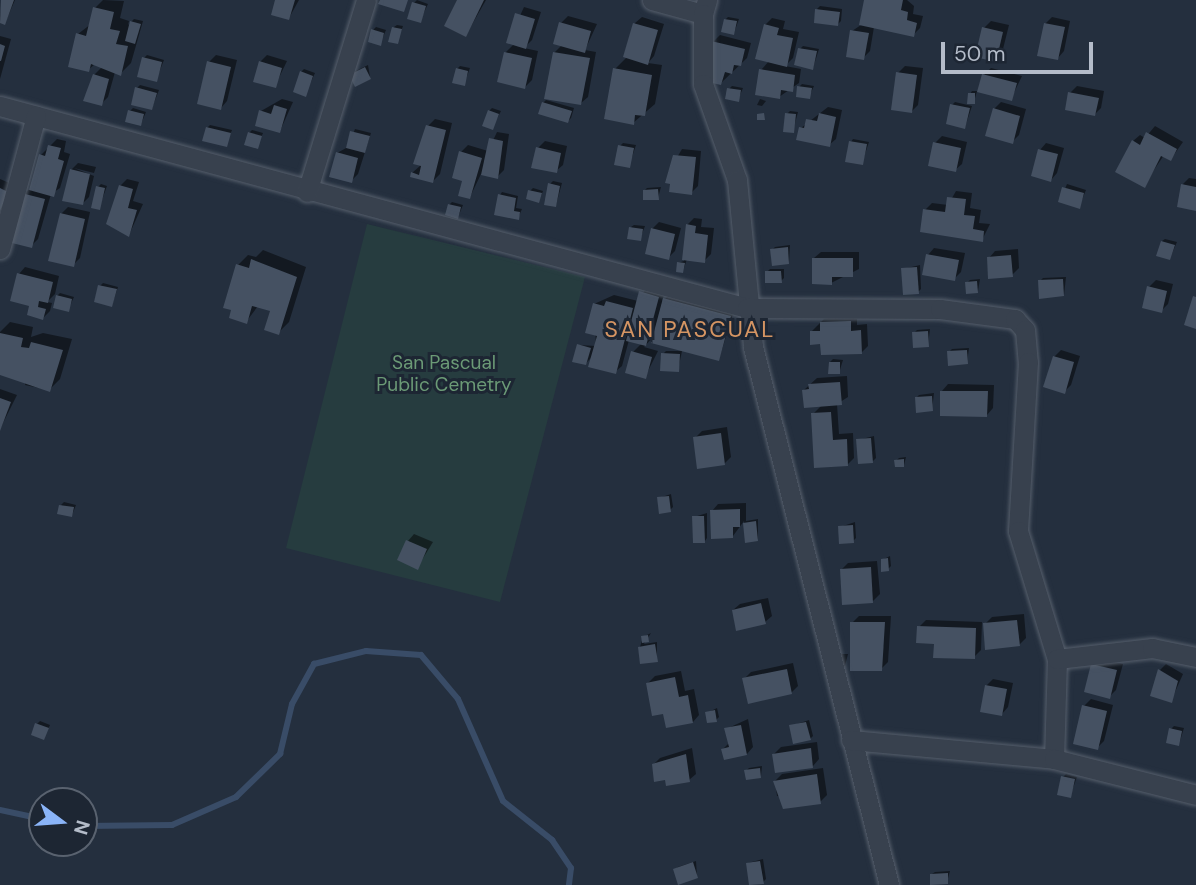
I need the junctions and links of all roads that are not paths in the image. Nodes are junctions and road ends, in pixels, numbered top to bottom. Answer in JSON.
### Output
{"nodes":[{"id":1,"x":366,"y":0,"type":"edge"},
{"id":2,"x":652,"y":0,"type":"edge"},
{"id":3,"x":705,"y":7,"type":"edge"},
{"id":4,"x":0,"y":106,"type":"edge"},
{"id":5,"x":36,"y":116,"type":"junction"},
{"id":6,"x":307,"y":192,"type":"junction"},
{"id":7,"x":0,"y":249,"type":"edge"},
{"id":8,"x":747,"y":308,"type":"junction"},
{"id":9,"x":1196,"y":657,"type":"edge"},
{"id":10,"x":1057,"y":659,"type":"junction"},
{"id":11,"x":851,"y":740,"type":"junction"},
{"id":12,"x":1055,"y":759,"type":"junction"},
{"id":13,"x":1196,"y":795,"type":"edge"},
{"id":14,"x":889,"y":885,"type":"edge"}],
"edges":[{"from":1,"to":6,"type":"street"},
{"from":2,"to":3,"type":"street"},
{"from":3,"to":8,"type":"street"},
{"from":4,"to":5,"type":"street"},
{"from":5,"to":6,"type":"street"},
{"from":5,"to":7,"type":"street"},
{"from":6,"to":8,"type":"street"},
{"from":8,"to":10,"type":"street"},
{"from":8,"to":11,"type":"street"},
{"from":9,"to":10,"type":"street"},
{"from":10,"to":12,"type":"street"},
{"from":11,"to":12,"type":"street"},
{"from":11,"to":14,"type":"street"},
{"from":12,"to":13,"type":"street"}]}
